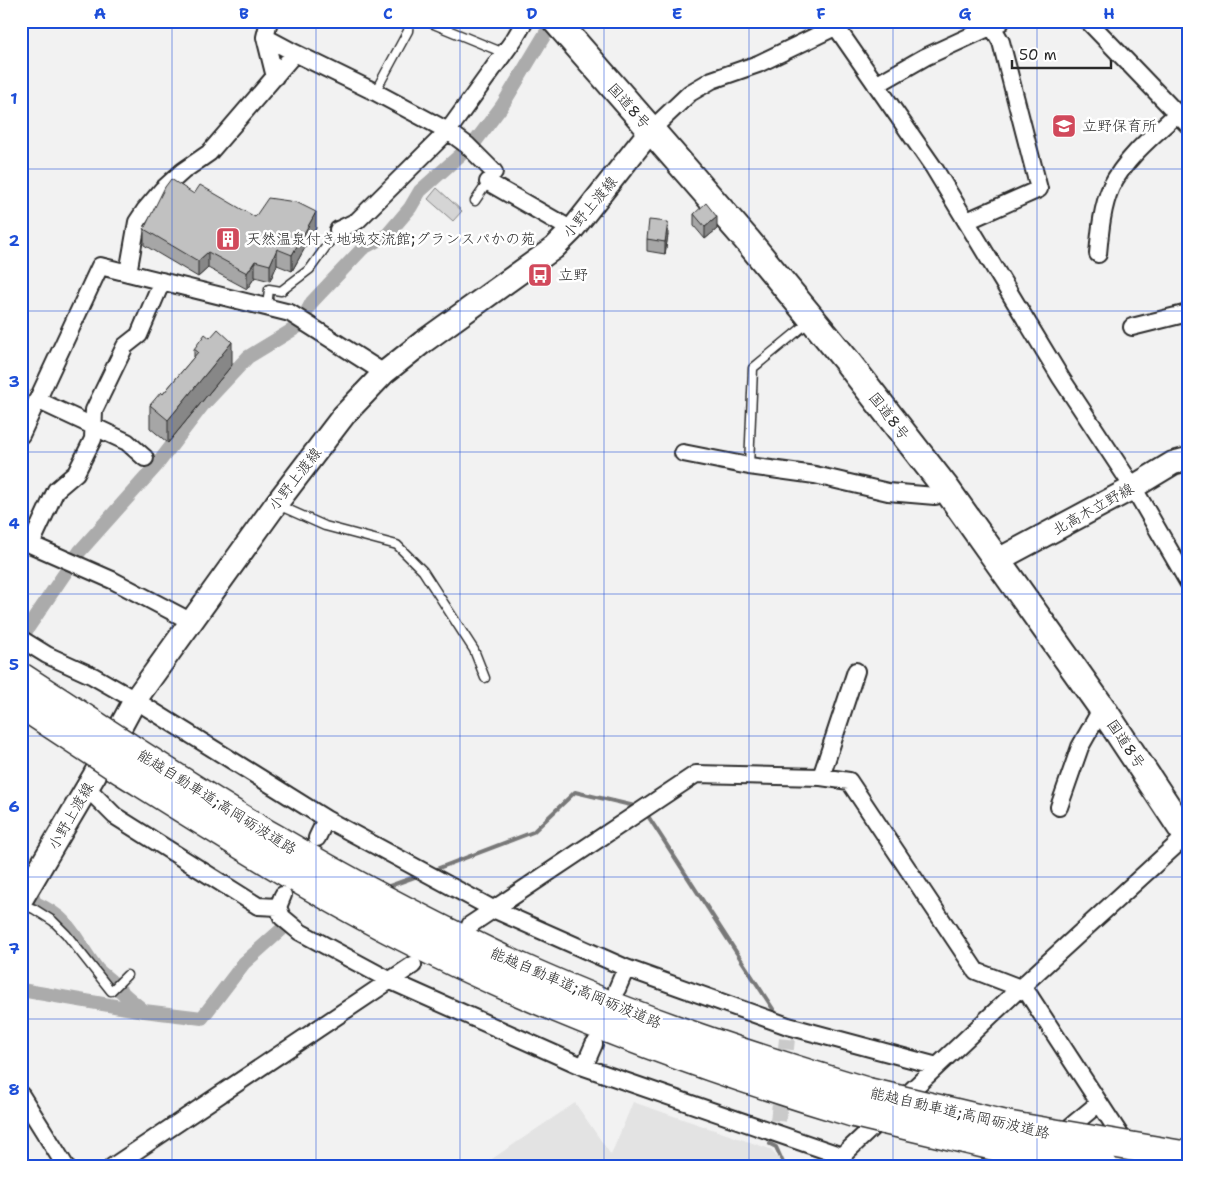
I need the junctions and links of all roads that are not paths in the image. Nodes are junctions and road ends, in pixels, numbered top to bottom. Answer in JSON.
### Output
{"nodes":[{"id":1,"x":408,"y":21,"type":"edge"},
{"id":2,"x":426,"y":21,"type":"edge"},
{"id":3,"x":556,"y":21,"type":"edge"},
{"id":4,"x":1088,"y":21,"type":"edge"},
{"id":5,"x":524,"y":22,"type":"edge"},
{"id":6,"x":995,"y":23,"type":"edge"},
{"id":7,"x":834,"y":24,"type":"edge"},
{"id":8,"x":267,"y":29,"type":"edge"},
{"id":9,"x":295,"y":53,"type":"junction"},
{"id":10,"x":504,"y":53,"type":"junction"},
{"id":11,"x":274,"y":77,"type":"junction"},
{"id":12,"x":876,"y":85,"type":"junction"},
{"id":13,"x":375,"y":92,"type":"junction"},
{"id":14,"x":1183,"y":119,"type":"edge"},
{"id":15,"x":651,"y":130,"type":"junction"},
{"id":16,"x":448,"y":132,"type":"junction"},
{"id":17,"x":491,"y":177,"type":"junction"},
{"id":18,"x":475,"y":201,"type":"dead end"},
{"id":19,"x":966,"y":221,"type":"junction"},
{"id":20,"x":338,"y":230,"type":"joint"},
{"id":21,"x":572,"y":230,"type":"junction"},
{"id":22,"x":1098,"y":254,"type":"dead end"},
{"id":23,"x":128,"y":273,"type":"junction"},
{"id":24,"x":162,"y":281,"type":"junction"},
{"id":25,"x":267,"y":307,"type":"junction"},
{"id":26,"x":1188,"y":314,"type":"edge"},
{"id":27,"x":812,"y":319,"type":"junction"},
{"id":28,"x":1132,"y":327,"type":"dead end"},
{"id":29,"x":384,"y":373,"type":"junction"},
{"id":30,"x":37,"y":400,"type":"junction"},
{"id":31,"x":93,"y":426,"type":"junction"},
{"id":32,"x":21,"y":435,"type":"edge"},
{"id":33,"x":682,"y":453,"type":"dead end"},
{"id":34,"x":145,"y":458,"type":"dead end"},
{"id":35,"x":1188,"y":459,"type":"edge"},
{"id":36,"x":749,"y":466,"type":"junction"},
{"id":37,"x":945,"y":487,"type":"junction"},
{"id":38,"x":1133,"y":487,"type":"junction"},
{"id":39,"x":276,"y":504,"type":"junction"},
{"id":40,"x":26,"y":543,"type":"edge"},
{"id":41,"x":998,"y":560,"type":"junction"},
{"id":42,"x":1188,"y":582,"type":"edge"},
{"id":43,"x":192,"y":622,"type":"junction"},
{"id":44,"x":21,"y":639,"type":"edge"},
{"id":45,"x":856,"y":671,"type":"dead end"},
{"id":46,"x":21,"y":677,"type":"edge"},
{"id":47,"x":485,"y":678,"type":"dead end"},
{"id":48,"x":135,"y":700,"type":"junction"},
{"id":49,"x":21,"y":704,"type":"edge"},
{"id":50,"x":1102,"y":708,"type":"junction"},
{"id":51,"x":128,"y":761,"type":"junction"},
{"id":52,"x":822,"y":777,"type":"junction"},
{"id":53,"x":87,"y":788,"type":"junction"},
{"id":54,"x":1059,"y":807,"type":"dead end"},
{"id":55,"x":326,"y":819,"type":"junction"},
{"id":56,"x":1187,"y":837,"type":"edge"},
{"id":57,"x":316,"y":838,"type":"dead end"},
{"id":58,"x":21,"y":900,"type":"edge"},
{"id":59,"x":21,"y":904,"type":"edge"},
{"id":60,"x":493,"y":909,"type":"junction"},
{"id":61,"x":470,"y":925,"type":"dead end"},
{"id":62,"x":413,"y":965,"type":"dead end"},
{"id":63,"x":626,"y":968,"type":"junction"},
{"id":64,"x":127,"y":975,"type":"dead end"},
{"id":65,"x":391,"y":981,"type":"junction"},
{"id":66,"x":1020,"y":988,"type":"junction"},
{"id":67,"x":617,"y":990,"type":"dead end"},
{"id":68,"x":594,"y":1044,"type":"dead end"},
{"id":69,"x":584,"y":1066,"type":"junction"},
{"id":70,"x":937,"y":1066,"type":"junction"},
{"id":71,"x":21,"y":1095,"type":"edge"},
{"id":72,"x":861,"y":1102,"type":"junction"},
{"id":73,"x":1099,"y":1103,"type":"junction"},
{"id":74,"x":1188,"y":1156,"type":"edge"},
{"id":75,"x":836,"y":1161,"type":"edge"},
{"id":76,"x":66,"y":1167,"type":"edge"},
{"id":77,"x":112,"y":1167,"type":"edge"},
{"id":78,"x":1022,"y":1167,"type":"edge"},
{"id":79,"x":1104,"y":1167,"type":"edge"},
{"id":80,"x":1141,"y":1167,"type":"edge"}],
"edges":[{"from":1,"to":13,"type":"lane"},
{"from":2,"to":10,"type":"lane"},
{"from":3,"to":15,"type":"highway","name":"国道8号"},
{"from":4,"to":14,"type":"street"},
{"from":5,"to":10,"type":"street"},
{"from":6,"to":12,"type":"street"},
{"from":6,"to":19,"type":"street"},
{"from":7,"to":12,"type":"street"},
{"from":7,"to":15,"type":"street"},
{"from":8,"to":9,"type":"street"},
{"from":8,"to":11,"type":"street"},
{"from":9,"to":11,"type":"street"},
{"from":9,"to":13,"type":"street"},
{"from":10,"to":16,"type":"street"},
{"from":11,"to":23,"type":"street"},
{"from":12,"to":19,"type":"street"},
{"from":13,"to":16,"type":"street"},
{"from":14,"to":22,"type":"street"},
{"from":15,"to":21,"type":"main road","name":"小野上渡線"},
{"from":15,"to":27,"type":"highway","name":"国道8号"},
{"from":16,"to":17,"type":"street"},
{"from":16,"to":20,"type":"street"},
{"from":17,"to":18,"type":"lane"},
{"from":17,"to":21,"type":"street"},
{"from":19,"to":38,"type":"street"},
{"from":20,"to":25,"type":"lane"},
{"from":21,"to":29,"type":"main road","name":"小野上渡線"},
{"from":23,"to":24,"type":"street"},
{"from":23,"to":30,"type":"street"},
{"from":24,"to":25,"type":"street"},
{"from":24,"to":31,"type":"street"},
{"from":25,"to":29,"type":"street"},
{"from":26,"to":28,"type":"street"},
{"from":27,"to":36,"type":"lane"},
{"from":27,"to":37,"type":"highway","name":"国道8号"},
{"from":29,"to":39,"type":"main road","name":"小野上渡線"},
{"from":30,"to":31,"type":"street"},
{"from":30,"to":32,"type":"street"},
{"from":31,"to":34,"type":"street"},
{"from":31,"to":40,"type":"street"},
{"from":33,"to":36,"type":"street"},
{"from":35,"to":38,"type":"main road","name":"北高木立野線"},
{"from":36,"to":37,"type":"street"},
{"from":37,"to":41,"type":"highway","name":"国道8号"},
{"from":38,"to":41,"type":"main road","name":"北高木立野線"},
{"from":38,"to":42,"type":"street"},
{"from":39,"to":43,"type":"main road","name":"小野上渡線"},
{"from":39,"to":47,"type":"lane"},
{"from":40,"to":43,"type":"street"},
{"from":41,"to":50,"type":"highway","name":"国道8号"},
{"from":43,"to":48,"type":"main road","name":"小野上渡線"},
{"from":44,"to":48,"type":"street"},
{"from":45,"to":52,"type":"street"},
{"from":46,"to":51,"type":"highway","name":"能越自動車道;高岡砺波道路","bridge":true},
{"from":48,"to":53,"type":"main road","name":"小野上渡線"},
{"from":48,"to":55,"type":"street"},
{"from":49,"to":51,"type":"highway","name":"能越自動車道;高岡砺波道路","bridge":true},
{"from":50,"to":54,"type":"street"},
{"from":50,"to":56,"type":"highway","name":"国道8号"},
{"from":51,"to":72,"type":"highway","name":"能越自動車道;高岡砺波道路"},
{"from":52,"to":60,"type":"street"},
{"from":52,"to":66,"type":"street"},
{"from":53,"to":58,"type":"main road","name":"小野上渡線"},
{"from":53,"to":65,"type":"street"},
{"from":55,"to":57,"type":"street"},
{"from":55,"to":60,"type":"street"},
{"from":56,"to":66,"type":"street"},
{"from":59,"to":64,"type":"lane"},
{"from":60,"to":61,"type":"street"},
{"from":60,"to":63,"type":"street"},
{"from":62,"to":65,"type":"street"},
{"from":63,"to":67,"type":"street"},
{"from":63,"to":70,"type":"street"},
{"from":65,"to":69,"type":"street"},
{"from":65,"to":77,"type":"street"},
{"from":66,"to":70,"type":"street"},
{"from":66,"to":73,"type":"street"},
{"from":68,"to":69,"type":"street"},
{"from":69,"to":75,"type":"street"},
{"from":70,"to":75,"type":"street"},
{"from":71,"to":76,"type":"street"},
{"from":72,"to":74,"type":"highway","name":"能越自動車道;高岡砺波道路","bridge":true},
{"from":72,"to":79,"type":"highway","name":"能越自動車道;高岡砺波道路","bridge":true},
{"from":73,"to":78,"type":"street"},
{"from":73,"to":80,"type":"street"}]}
